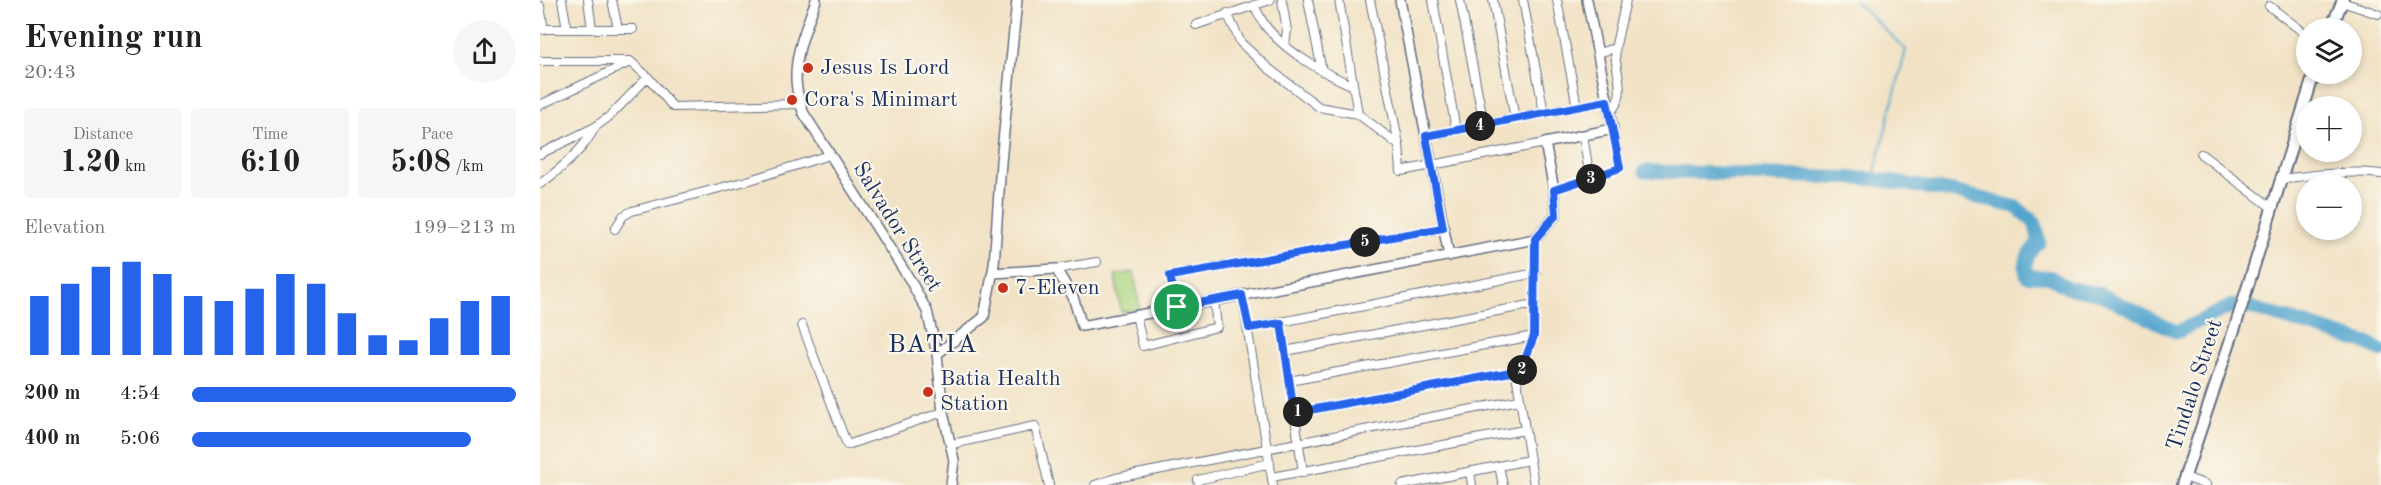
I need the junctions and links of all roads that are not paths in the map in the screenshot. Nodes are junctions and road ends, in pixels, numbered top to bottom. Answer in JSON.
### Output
{"nodes":[{"id":1,"x":562,"y":0,"type":"edge"},
{"id":2,"x":588,"y":0,"type":"edge"},
{"id":3,"x":612,"y":0,"type":"edge"},
{"id":4,"x":816,"y":0,"type":"edge"},
{"id":5,"x":1017,"y":0,"type":"edge"},
{"id":6,"x":1270,"y":0,"type":"edge"},
{"id":7,"x":1282,"y":0,"type":"edge"},
{"id":8,"x":1308,"y":0,"type":"edge"},
{"id":9,"x":1339,"y":0,"type":"edge"},
{"id":10,"x":1370,"y":0,"type":"edge"},
{"id":11,"x":1400,"y":0,"type":"edge"},
{"id":12,"x":1433,"y":0,"type":"edge"},
{"id":13,"x":1460,"y":0,"type":"edge"},
{"id":14,"x":1492,"y":0,"type":"edge"},
{"id":15,"x":1523,"y":0,"type":"edge"},
{"id":16,"x":1557,"y":0,"type":"edge"},
{"id":17,"x":1587,"y":0,"type":"edge"},
{"id":18,"x":1626,"y":0,"type":"edge"},
{"id":19,"x":2343,"y":1,"type":"edge"},
{"id":20,"x":1254,"y":5,"type":"junction"},
{"id":21,"x":540,"y":6,"type":"edge"},
{"id":22,"x":2269,"y":6,"type":"dead end"},
{"id":23,"x":1227,"y":13,"type":"junction"},
{"id":24,"x":2378,"y":14,"type":"dead end"},
{"id":25,"x":2335,"y":18,"type":"edge"},
{"id":26,"x":1196,"y":25,"type":"dead end"},
{"id":27,"x":2296,"y":27,"type":"edge"},
{"id":28,"x":542,"y":29,"type":"edge"},
{"id":29,"x":567,"y":29,"type":"junction"},
{"id":30,"x":592,"y":29,"type":"junction"},
{"id":31,"x":618,"y":29,"type":"junction"},
{"id":32,"x":633,"y":29,"type":"dead end"},
{"id":33,"x":1285,"y":44,"type":"junction"},
{"id":34,"x":1615,"y":48,"type":"junction"},
{"id":35,"x":1598,"y":53,"type":"junction"},
{"id":36,"x":540,"y":61,"type":"edge"},
{"id":37,"x":630,"y":62,"type":"junction"},
{"id":38,"x":1322,"y":71,"type":"junction"},
{"id":39,"x":648,"y":77,"type":"junction"},
{"id":40,"x":2311,"y":84,"type":"edge"},
{"id":41,"x":1353,"y":86,"type":"junction"},
{"id":42,"x":1607,"y":101,"type":"junction"},
{"id":43,"x":801,"y":104,"type":"junction"},
{"id":44,"x":540,"y":105,"type":"edge"},
{"id":45,"x":1577,"y":107,"type":"junction"},
{"id":46,"x":1610,"y":112,"type":"junction"},
{"id":47,"x":1544,"y":113,"type":"junction"},
{"id":48,"x":1358,"y":114,"type":"junction"},
{"id":49,"x":1515,"y":119,"type":"junction"},
{"id":50,"x":1484,"y":125,"type":"junction"},
{"id":51,"x":595,"y":127,"type":"junction"},
{"id":52,"x":1613,"y":129,"type":"junction"},
{"id":53,"x":1456,"y":130,"type":"junction"},
{"id":54,"x":1582,"y":135,"type":"junction"},
{"id":55,"x":1426,"y":136,"type":"junction"},
{"id":56,"x":1545,"y":143,"type":"junction"},
{"id":57,"x":1398,"y":145,"type":"junction"},
{"id":58,"x":540,"y":154,"type":"edge"},
{"id":59,"x":2201,"y":154,"type":"dead end"},
{"id":60,"x":829,"y":155,"type":"junction"},
{"id":61,"x":1431,"y":164,"type":"junction"},
{"id":62,"x":2381,"y":174,"type":"edge"},
{"id":63,"x":1590,"y":179,"type":"junction"},
{"id":64,"x":2280,"y":179,"type":"junction"},
{"id":65,"x":540,"y":184,"type":"edge"},
{"id":66,"x":1554,"y":190,"type":"junction"},
{"id":67,"x":2271,"y":207,"type":"junction"},
{"id":68,"x":1443,"y":228,"type":"junction"},
{"id":69,"x":615,"y":229,"type":"dead end"},
{"id":70,"x":1535,"y":239,"type":"junction"},
{"id":71,"x":1449,"y":256,"type":"junction"},
{"id":72,"x":1097,"y":262,"type":"dead end"},
{"id":73,"x":1056,"y":269,"type":"junction"},
{"id":74,"x":993,"y":273,"type":"junction"},
{"id":75,"x":1536,"y":273,"type":"junction"},
{"id":76,"x":1242,"y":295,"type":"junction"},
{"id":77,"x":1214,"y":300,"type":"junction"},
{"id":78,"x":1535,"y":304,"type":"junction"},
{"id":79,"x":1177,"y":307,"type":"junction"},
{"id":80,"x":1136,"y":315,"type":"junction"},
{"id":81,"x":1281,"y":323,"type":"junction"},
{"id":82,"x":802,"y":325,"type":"dead end"},
{"id":83,"x":1249,"y":328,"type":"junction"},
{"id":84,"x":1534,"y":336,"type":"junction"},
{"id":85,"x":1285,"y":351,"type":"junction"},
{"id":86,"x":937,"y":354,"type":"junction"},
{"id":87,"x":1521,"y":370,"type":"junction"},
{"id":88,"x":1289,"y":381,"type":"junction"},
{"id":89,"x":1519,"y":400,"type":"junction"},
{"id":90,"x":943,"y":412,"type":"junction"},
{"id":91,"x":1294,"y":413,"type":"junction"},
{"id":92,"x":1524,"y":430,"type":"junction"},
{"id":93,"x":1298,"y":442,"type":"junction"},
{"id":94,"x":952,"y":444,"type":"junction"},
{"id":95,"x":1267,"y":448,"type":"junction"},
{"id":96,"x":1529,"y":460,"type":"junction"},
{"id":97,"x":1270,"y":463,"type":"junction"},
{"id":98,"x":1499,"y":466,"type":"junction"},
{"id":99,"x":1303,"y":472,"type":"junction"},
{"id":100,"x":1470,"y":472,"type":"junction"},
{"id":101,"x":1273,"y":481,"type":"edge"},
{"id":102,"x":2184,"y":481,"type":"edge"},
{"id":103,"x":951,"y":485,"type":"edge"},
{"id":104,"x":1048,"y":485,"type":"edge"},
{"id":105,"x":1095,"y":485,"type":"edge"},
{"id":106,"x":1199,"y":485,"type":"edge"},
{"id":107,"x":1402,"y":485,"type":"edge"},
{"id":108,"x":1472,"y":485,"type":"edge"},
{"id":109,"x":1503,"y":485,"type":"edge"},
{"id":110,"x":1534,"y":485,"type":"edge"},
{"id":111,"x":2206,"y":485,"type":"edge"}],
"edges":[{"from":1,"to":29,"type":"street"},
{"from":2,"to":30,"type":"street"},
{"from":3,"to":31,"type":"street"},
{"from":4,"to":43,"type":"street","name":"Salvador Street"},
{"from":5,"to":74,"type":"street"},
{"from":6,"to":20,"type":"street"},
{"from":7,"to":33,"type":"street"},
{"from":8,"to":38,"type":"street"},
{"from":9,"to":41,"type":"street"},
{"from":10,"to":57,"type":"street"},
{"from":11,"to":55,"type":"street"},
{"from":12,"to":53,"type":"street"},
{"from":13,"to":50,"type":"street"},
{"from":14,"to":49,"type":"street"},
{"from":15,"to":47,"type":"street"},
{"from":16,"to":45,"type":"street"},
{"from":17,"to":35,"type":"street"},
{"from":18,"to":34,"type":"street"},
{"from":19,"to":24,"type":"street"},
{"from":19,"to":25,"type":"main road"},
{"from":20,"to":23,"type":"street"},
{"from":20,"to":33,"type":"street"},
{"from":21,"to":28,"type":"street"},
{"from":22,"to":27,"type":"street"},
{"from":23,"to":26,"type":"street"},
{"from":23,"to":48,"type":"street"},
{"from":28,"to":29,"type":"street"},
{"from":29,"to":30,"type":"street"},
{"from":30,"to":31,"type":"street"},
{"from":31,"to":32,"type":"street"},
{"from":33,"to":38,"type":"street"},
{"from":34,"to":35,"type":"street"},
{"from":34,"to":46,"type":"street"},
{"from":35,"to":42,"type":"street"},
{"from":36,"to":37,"type":"street"},
{"from":37,"to":39,"type":"street"},
{"from":37,"to":44,"type":"street"},
{"from":38,"to":41,"type":"street"},
{"from":39,"to":43,"type":"street"},
{"from":39,"to":51,"type":"street"},
{"from":40,"to":64,"type":"main road","name":"Tindalo Street"},
{"from":41,"to":48,"type":"street"},
{"from":42,"to":45,"type":"street"},
{"from":42,"to":46,"type":"street"},
{"from":43,"to":60,"type":"street","name":"Salvador Street"},
{"from":45,"to":47,"type":"street"},
{"from":46,"to":52,"type":"street"},
{"from":47,"to":49,"type":"street"},
{"from":48,"to":57,"type":"street"},
{"from":49,"to":50,"type":"street"},
{"from":50,"to":53,"type":"street"},
{"from":51,"to":58,"type":"street"},
{"from":51,"to":65,"type":"street"},
{"from":52,"to":54,"type":"street"},
{"from":52,"to":63,"type":"street"},
{"from":53,"to":55,"type":"street"},
{"from":54,"to":56,"type":"street"},
{"from":54,"to":63,"type":"street"},
{"from":55,"to":61,"type":"street"},
{"from":56,"to":61,"type":"street"},
{"from":56,"to":66,"type":"street"},
{"from":57,"to":61,"type":"street"},
{"from":59,"to":67,"type":"street"},
{"from":60,"to":69,"type":"street"},
{"from":60,"to":86,"type":"street","name":"Salvador Street"},
{"from":61,"to":68,"type":"street"},
{"from":62,"to":64,"type":"street"},
{"from":63,"to":66,"type":"street"},
{"from":64,"to":67,"type":"main road","name":"Tindalo Street"},
{"from":66,"to":70,"type":"street"},
{"from":67,"to":102,"type":"main road","name":"Tindalo Street"},
{"from":68,"to":71,"type":"street"},
{"from":68,"to":79,"type":"street"},
{"from":70,"to":71,"type":"street"},
{"from":70,"to":75,"type":"street"},
{"from":71,"to":76,"type":"street"},
{"from":72,"to":73,"type":"street"},
{"from":73,"to":74,"type":"street"},
{"from":73,"to":80,"type":"street"},
{"from":74,"to":86,"type":"street"},
{"from":75,"to":78,"type":"street"},
{"from":75,"to":81,"type":"street"},
{"from":76,"to":77,"type":"street"},
{"from":76,"to":83,"type":"street"},
{"from":77,"to":79,"type":"street"},
{"from":77,"to":80,"type":"street"},
{"from":78,"to":84,"type":"street"},
{"from":78,"to":85,"type":"street"},
{"from":79,"to":80,"type":"street"},
{"from":81,"to":83,"type":"street"},
{"from":81,"to":85,"type":"street"},
{"from":82,"to":90,"type":"street"},
{"from":83,"to":95,"type":"street"},
{"from":84,"to":87,"type":"street"},
{"from":84,"to":88,"type":"street"},
{"from":85,"to":88,"type":"street"},
{"from":86,"to":90,"type":"street","name":"Salvador Street"},
{"from":87,"to":89,"type":"street"},
{"from":87,"to":91,"type":"street"},
{"from":88,"to":91,"type":"street"},
{"from":89,"to":92,"type":"street"},
{"from":89,"to":93,"type":"street"},
{"from":90,"to":94,"type":"street","name":"Salvador Street"},
{"from":91,"to":93,"type":"street"},
{"from":92,"to":96,"type":"street"},
{"from":92,"to":99,"type":"street"},
{"from":93,"to":95,"type":"street"},
{"from":93,"to":99,"type":"street"},
{"from":94,"to":103,"type":"street","name":"Salvador Street"},
{"from":94,"to":104,"type":"street"},
{"from":95,"to":97,"type":"street"},
{"from":95,"to":105,"type":"street"},
{"from":96,"to":98,"type":"street"},
{"from":96,"to":110,"type":"street"},
{"from":97,"to":101,"type":"street"},
{"from":97,"to":106,"type":"street"},
{"from":98,"to":100,"type":"street"},
{"from":98,"to":109,"type":"street"},
{"from":99,"to":101,"type":"street"},
{"from":100,"to":107,"type":"street"},
{"from":100,"to":108,"type":"street"},
{"from":102,"to":111,"type":"street"}]}
